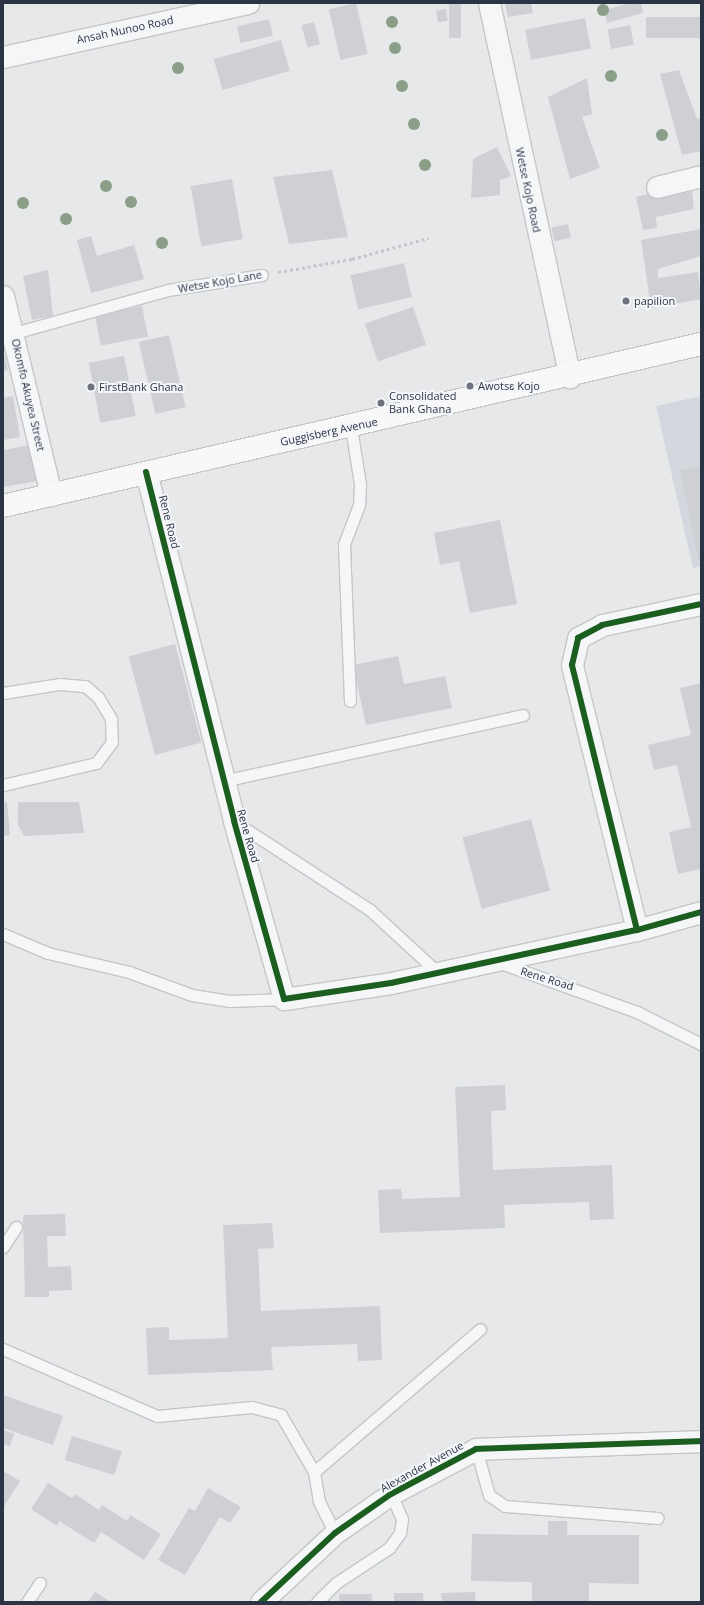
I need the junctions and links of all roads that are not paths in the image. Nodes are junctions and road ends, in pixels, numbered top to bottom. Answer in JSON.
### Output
{"nodes":[{"id":1,"x":248,"y":3,"type":"edge"},
{"id":2,"x":489,"y":3,"type":"edge"},
{"id":3,"x":3,"y":57,"type":"edge"},
{"id":4,"x":701,"y":176,"type":"edge"},
{"id":5,"x":657,"y":186,"type":"dead end"},
{"id":6,"x":262,"y":274,"type":"road end"},
{"id":7,"x":7,"y":315,"type":"edge"},
{"id":8,"x":701,"y":344,"type":"edge"},
{"id":9,"x":570,"y":377,"type":"junction"},
{"id":10,"x":351,"y":428,"type":"junction"},
{"id":11,"x":146,"y":472,"type":"junction"},
{"id":12,"x":51,"y":495,"type":"junction"},
{"id":13,"x":3,"y":506,"type":"edge"},
{"id":14,"x":701,"y":604,"type":"edge"},
{"id":15,"x":3,"y":693,"type":"edge"},
{"id":16,"x":350,"y":701,"type":"dead end"},
{"id":17,"x":523,"y":715,"type":"dead end"},
{"id":18,"x":224,"y":781,"type":"junction"},
{"id":19,"x":3,"y":785,"type":"edge"},
{"id":20,"x":234,"y":821,"type":"junction"},
{"id":21,"x":701,"y":912,"type":"edge"},
{"id":22,"x":637,"y":930,"type":"junction"},
{"id":23,"x":3,"y":934,"type":"edge"},
{"id":24,"x":492,"y":960,"type":"junction"},
{"id":25,"x":436,"y":971,"type":"junction"},
{"id":26,"x":284,"y":999,"type":"junction"},
{"id":27,"x":701,"y":1044,"type":"edge"},
{"id":28,"x":16,"y":1228,"type":"dead end"},
{"id":29,"x":3,"y":1246,"type":"edge"},
{"id":30,"x":480,"y":1328,"type":"dead end"},
{"id":31,"x":3,"y":1349,"type":"edge"},
{"id":32,"x":701,"y":1442,"type":"edge"},
{"id":33,"x":476,"y":1449,"type":"junction"},
{"id":34,"x":314,"y":1472,"type":"junction"},
{"id":35,"x":390,"y":1494,"type":"junction"},
{"id":36,"x":658,"y":1518,"type":"dead end"},
{"id":37,"x":334,"y":1533,"type":"junction"},
{"id":38,"x":40,"y":1583,"type":"dead end"},
{"id":39,"x":27,"y":1602,"type":"edge"},
{"id":40,"x":261,"y":1602,"type":"edge"},
{"id":41,"x":317,"y":1602,"type":"edge"}],
"edges":[{"from":1,"to":3,"type":"street","name":"Ansah Nunoo Road"},
{"from":2,"to":9,"type":"street","name":"Wetse Kojo Road"},
{"from":4,"to":5,"type":"street"},
{"from":6,"to":7,"type":"lane","name":"Wetse Kojo Lane"},
{"from":7,"to":12,"type":"street","name":"Okomfo Akuyea Street"},
{"from":8,"to":9,"type":"main road","name":"Guggisberg Avenue"},
{"from":9,"to":10,"type":"main road","name":"Guggisberg Avenue"},
{"from":10,"to":11,"type":"main road","name":"Guggisberg Avenue"},
{"from":10,"to":16,"type":"lane"},
{"from":11,"to":12,"type":"main road","name":"Guggisberg Avenue"},
{"from":11,"to":18,"type":"street","name":"Rene Road"},
{"from":12,"to":13,"type":"main road","name":"Guggisberg Avenue"},
{"from":14,"to":22,"type":"street"},
{"from":15,"to":19,"type":"lane"},
{"from":17,"to":18,"type":"lane"},
{"from":18,"to":20,"type":"street","name":"Rene Road"},
{"from":20,"to":25,"type":"lane"},
{"from":20,"to":26,"type":"street","name":"Rene Road"},
{"from":21,"to":22,"type":"street"},
{"from":22,"to":24,"type":"street"},
{"from":23,"to":26,"type":"lane"},
{"from":24,"to":25,"type":"street"},
{"from":24,"to":27,"type":"lane","name":"Rene Road"},
{"from":25,"to":26,"type":"street"},
{"from":28,"to":29,"type":"lane"},
{"from":30,"to":34,"type":"lane"},
{"from":31,"to":34,"type":"lane"},
{"from":32,"to":33,"type":"street","name":"Alexander Avenue"},
{"from":33,"to":35,"type":"street","name":"Alexander Avenue"},
{"from":33,"to":36,"type":"lane"},
{"from":34,"to":37,"type":"lane"},
{"from":35,"to":37,"type":"street","name":"Alexander Avenue"},
{"from":35,"to":41,"type":"lane"},
{"from":37,"to":40,"type":"street","name":"Alexander Avenue"},
{"from":38,"to":39,"type":"lane"}]}
